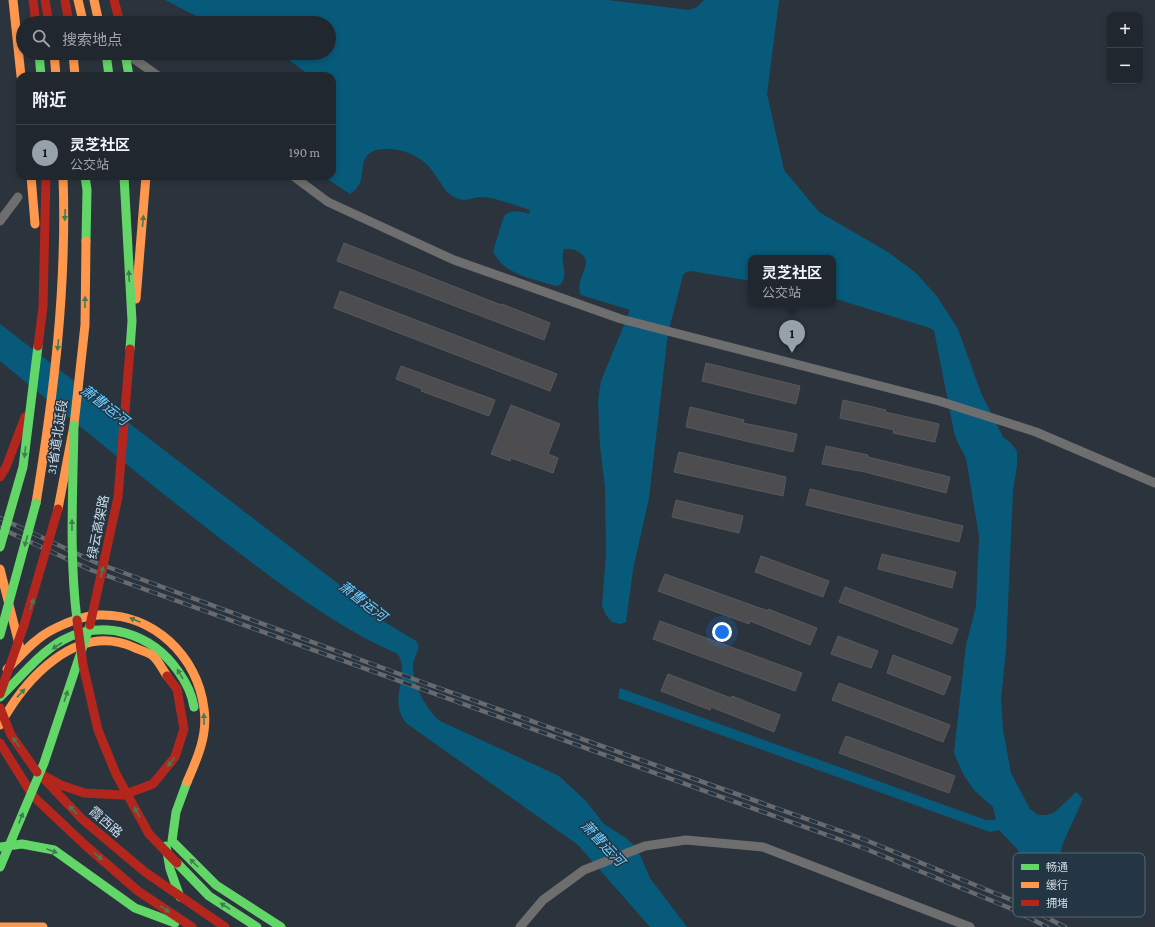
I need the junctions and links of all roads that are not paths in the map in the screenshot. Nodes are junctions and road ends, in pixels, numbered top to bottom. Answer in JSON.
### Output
{"nodes":[{"id":1,"x":13,"y":0,"type":"edge"},
{"id":2,"x":33,"y":0,"type":"edge"},
{"id":3,"x":45,"y":0,"type":"edge"},
{"id":4,"x":65,"y":0,"type":"edge"},
{"id":5,"x":78,"y":0,"type":"edge"},
{"id":6,"x":94,"y":0,"type":"edge"},
{"id":7,"x":116,"y":0,"type":"edge"},
{"id":8,"x":35,"y":16,"type":"edge"},
{"id":9,"x":48,"y":16,"type":"edge"},
{"id":10,"x":67,"y":16,"type":"edge"},
{"id":11,"x":83,"y":16,"type":"edge"},
{"id":12,"x":97,"y":16,"type":"edge"},
{"id":13,"x":119,"y":16,"type":"edge"},
{"id":14,"x":16,"y":25,"type":"edge"},
{"id":15,"x":20,"y":60,"type":"edge"},
{"id":16,"x":40,"y":60,"type":"edge"},
{"id":17,"x":55,"y":60,"type":"edge"},
{"id":18,"x":74,"y":60,"type":"edge"},
{"id":19,"x":107,"y":60,"type":"edge"},
{"id":20,"x":127,"y":60,"type":"edge"},
{"id":21,"x":136,"y":60,"type":"edge"},
{"id":22,"x":22,"y":72,"type":"edge"},
{"id":23,"x":41,"y":72,"type":"edge"},
{"id":24,"x":56,"y":72,"type":"edge"},
{"id":25,"x":75,"y":72,"type":"edge"},
{"id":26,"x":108,"y":72,"type":"edge"},
{"id":27,"x":128,"y":72,"type":"edge"},
{"id":28,"x":152,"y":72,"type":"edge"},
{"id":29,"x":31,"y":180,"type":"edge"},
{"id":30,"x":47,"y":180,"type":"edge"},
{"id":31,"x":47,"y":180,"type":"edge"},
{"id":32,"x":63,"y":180,"type":"edge"},
{"id":33,"x":85,"y":180,"type":"edge"},
{"id":34,"x":124,"y":180,"type":"edge"},
{"id":35,"x":146,"y":180,"type":"edge"},
{"id":36,"x":299,"y":180,"type":"edge"},
{"id":37,"x":18,"y":197,"type":"dead end"},
{"id":38,"x":0,"y":221,"type":"edge"},
{"id":39,"x":43,"y":307,"type":"junction"},
{"id":40,"x":74,"y":425,"type":"junction"},
{"id":41,"x":0,"y":477,"type":"edge"},
{"id":42,"x":1155,"y":484,"type":"edge"},
{"id":43,"x":118,"y":497,"type":"junction"},
{"id":44,"x":0,"y":547,"type":"edge"},
{"id":45,"x":0,"y":569,"type":"edge"},
{"id":46,"x":0,"y":634,"type":"edge"},
{"id":47,"x":22,"y":655,"type":"junction"},
{"id":48,"x":0,"y":676,"type":"edge"},
{"id":49,"x":0,"y":694,"type":"edge"},
{"id":50,"x":0,"y":697,"type":"edge"},
{"id":51,"x":0,"y":708,"type":"edge"},
{"id":52,"x":0,"y":725,"type":"edge"},
{"id":53,"x":0,"y":743,"type":"edge"},
{"id":54,"x":37,"y":772,"type":"junction"},
{"id":55,"x":165,"y":818,"type":"dead end"},
{"id":56,"x":164,"y":832,"type":"dead end"},
{"id":57,"x":0,"y":847,"type":"edge"},
{"id":58,"x":0,"y":867,"type":"edge"},
{"id":59,"x":180,"y":897,"type":"junction"},
{"id":60,"x":0,"y":927,"type":"edge"},
{"id":61,"x":43,"y":927,"type":"edge"},
{"id":62,"x":185,"y":927,"type":"edge"},
{"id":63,"x":192,"y":927,"type":"edge"},
{"id":64,"x":225,"y":927,"type":"edge"},
{"id":65,"x":257,"y":927,"type":"edge"},
{"id":66,"x":281,"y":927,"type":"edge"},
{"id":67,"x":520,"y":927,"type":"edge"},
{"id":68,"x":970,"y":927,"type":"edge"}],
"edges":[{"from":1,"to":14,"type":"main road"},
{"from":2,"to":8,"type":"main road"},
{"from":3,"to":9,"type":"main road"},
{"from":4,"to":10,"type":"main road"},
{"from":5,"to":11,"type":"main road"},
{"from":6,"to":12,"type":"main road"},
{"from":7,"to":13,"type":"main road"},
{"from":15,"to":22,"type":"main road"},
{"from":16,"to":23,"type":"main road"},
{"from":17,"to":24,"type":"main road"},
{"from":18,"to":25,"type":"main road"},
{"from":19,"to":26,"type":"main road"},
{"from":20,"to":27,"type":"main road"},
{"from":21,"to":28,"type":"street"},
{"from":29,"to":39,"type":"main road","bridge":true},
{"from":30,"to":39,"type":"main road","bridge":true},
{"from":31,"to":41,"type":"main road","bridge":true},
{"from":32,"to":46,"type":"main road","one_way":true,"bridge":true},
{"from":40,"to":33,"type":"main road","name":"31省道北延段","one_way":true},
{"from":43,"to":34,"type":"main road","name":"绿云高架路","one_way":true,"bridge":true},
{"from":43,"to":35,"type":"main road","one_way":true,"bridge":true},
{"from":36,"to":42,"type":"street"},
{"from":37,"to":38,"type":"street"},
{"from":39,"to":44,"type":"main road","one_way":true,"bridge":true},
{"from":49,"to":40,"type":"main road","name":"31省道北延段","one_way":true,"bridge":true},
{"from":65,"to":40,"type":"main road","one_way":true,"bridge":true},
{"from":58,"to":43,"type":"main road","name":"绿云高架路","one_way":true,"bridge":true},
{"from":45,"to":47,"type":"main road"},
{"from":47,"to":48,"type":"main road"},
{"from":66,"to":47,"type":"main road","one_way":true},
{"from":55,"to":50,"type":"main road","one_way":true},
{"from":54,"to":51,"type":"main road","name":"霞西路","one_way":true,"bridge":true},
{"from":52,"to":54,"type":"main road","one_way":true},
{"from":53,"to":63,"type":"main road","one_way":true},
{"from":59,"to":54,"type":"main road","name":"霞西路","one_way":true},
{"from":56,"to":59,"type":"main road"},
{"from":57,"to":62,"type":"main road","one_way":true},
{"from":59,"to":64,"type":"main road","name":"霞西路"},
{"from":60,"to":61,"type":"main road"},
{"from":67,"to":68,"type":"street"}]}
